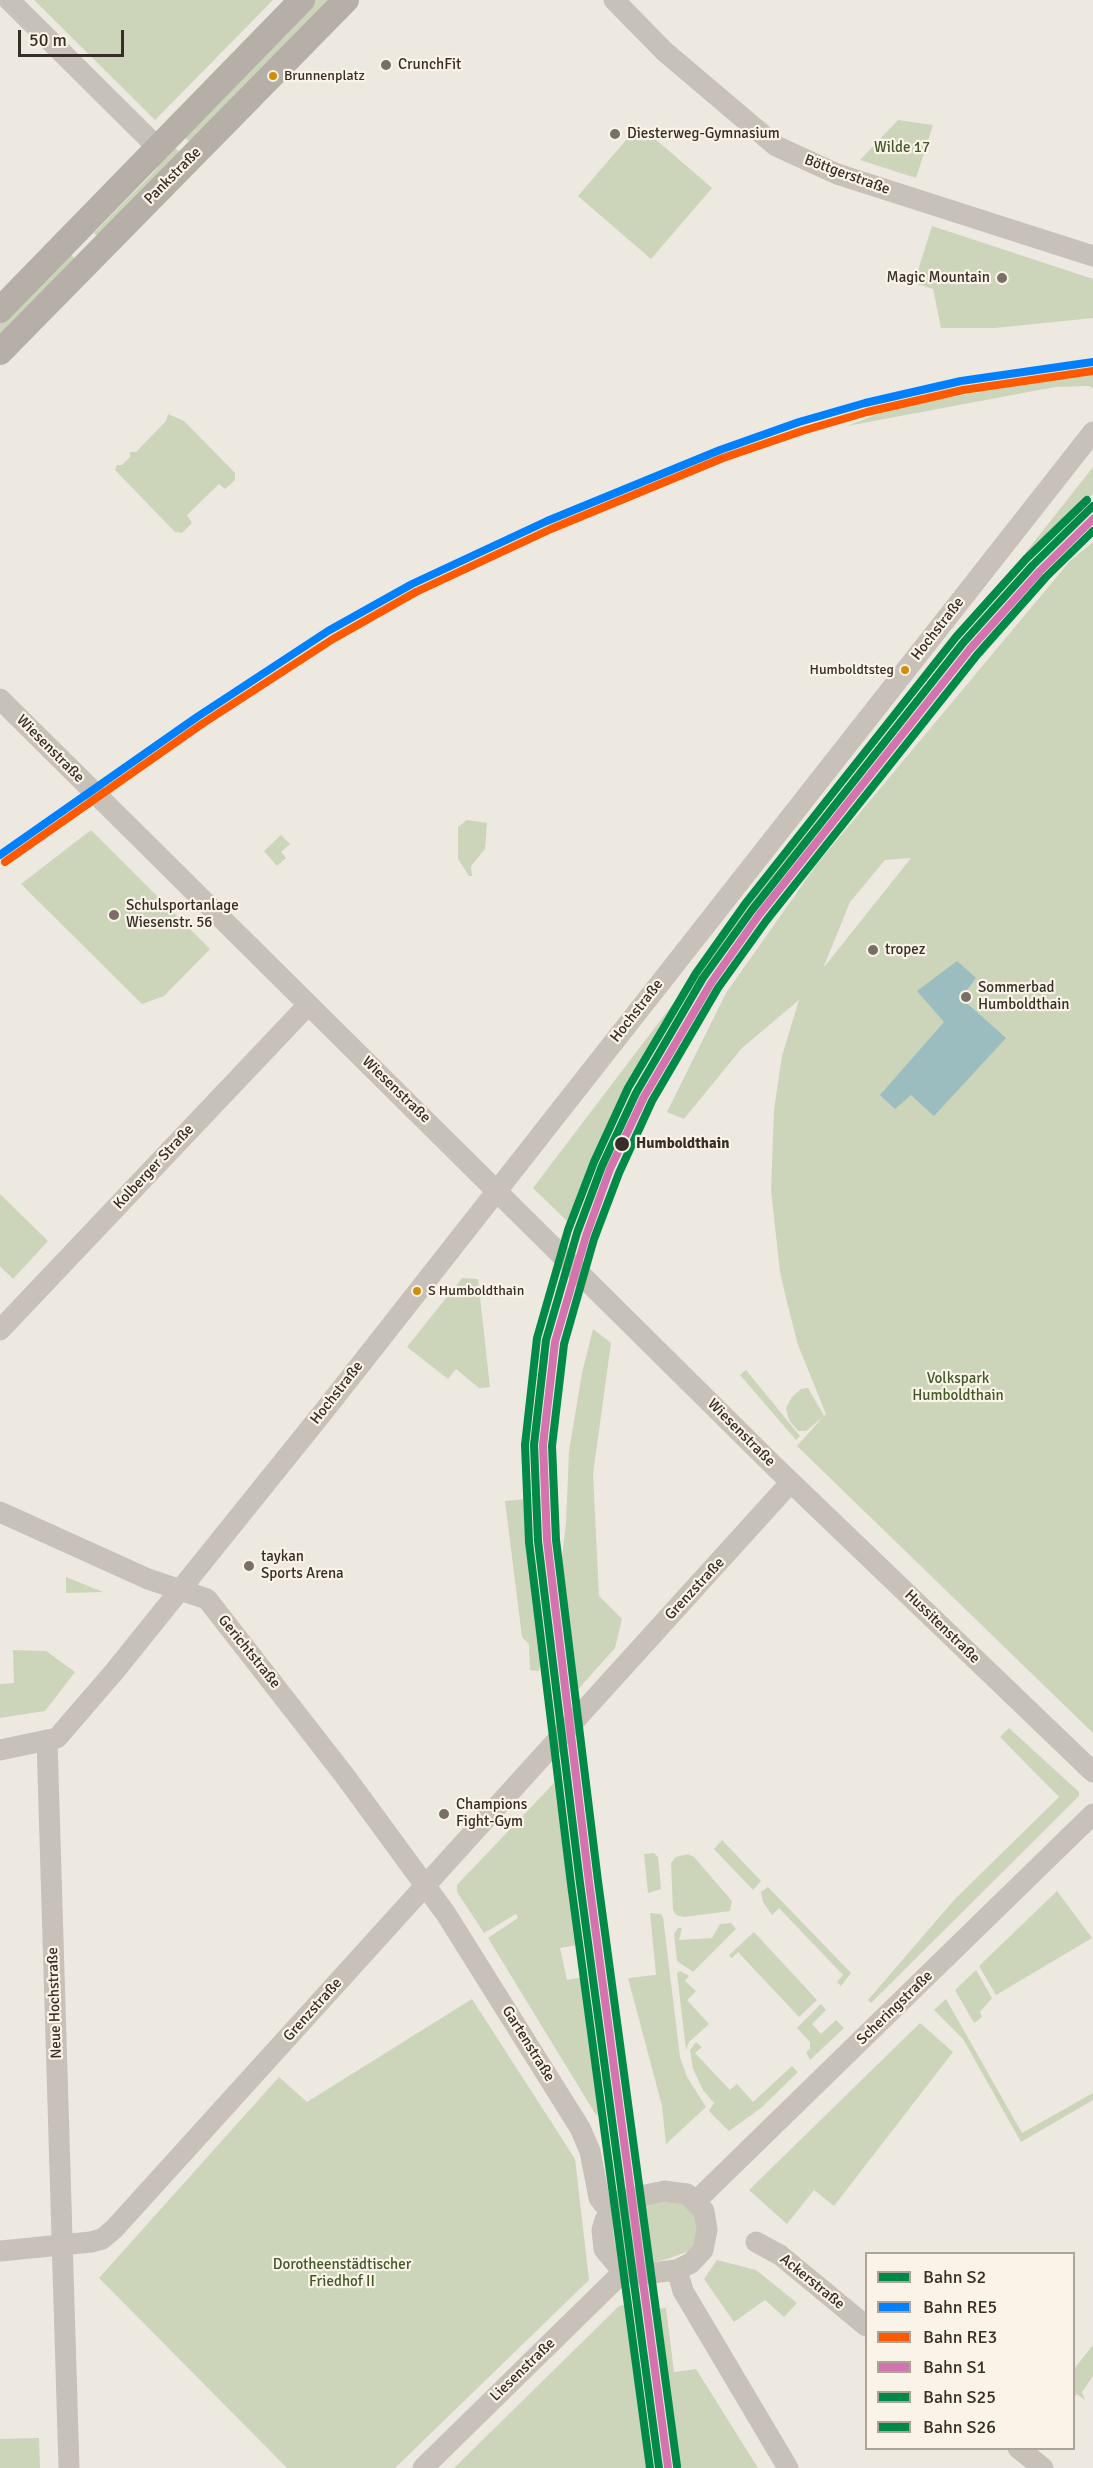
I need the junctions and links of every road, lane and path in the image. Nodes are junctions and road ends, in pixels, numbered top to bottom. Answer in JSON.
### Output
{"nodes":[{"id":1,"x":9,"y":0,"type":"edge"},
{"id":2,"x":302,"y":0,"type":"edge"},
{"id":3,"x":346,"y":0,"type":"edge"},
{"id":4,"x":614,"y":0,"type":"edge"},
{"id":5,"x":158,"y":148,"type":"junction"},
{"id":6,"x":1093,"y":256,"type":"edge"},
{"id":7,"x":0,"y":310,"type":"edge"},
{"id":8,"x":0,"y":352,"type":"edge"},
{"id":9,"x":1093,"y":432,"type":"edge"},
{"id":10,"x":0,"y":699,"type":"edge"},
{"id":11,"x":308,"y":1005,"type":"junction"},
{"id":12,"x":496,"y":1190,"type":"junction"},
{"id":13,"x":0,"y":1330,"type":"edge"},
{"id":14,"x":791,"y":1482,"type":"junction"},
{"id":15,"x":0,"y":1512,"type":"edge"},
{"id":16,"x":180,"y":1589,"type":"junction"},
{"id":17,"x":47,"y":1740,"type":"junction"},
{"id":18,"x":0,"y":1750,"type":"edge"},
{"id":19,"x":1093,"y":1772,"type":"edge"},
{"id":20,"x":1093,"y":1814,"type":"edge"},
{"id":21,"x":426,"y":1885,"type":"junction"},
{"id":22,"x":696,"y":2201,"type":"junction"},
{"id":23,"x":610,"y":2212,"type":"junction"},
{"id":24,"x":756,"y":2241,"type":"dead end"},
{"id":25,"x":62,"y":2245,"type":"junction"},
{"id":26,"x":0,"y":2251,"type":"edge"},
{"id":27,"x":677,"y":2270,"type":"junction"},
{"id":28,"x":623,"y":2272,"type":"junction"},
{"id":29,"x":865,"y":2324,"type":"edge"},
{"id":30,"x":1020,"y":2450,"type":"edge"},
{"id":31,"x":69,"y":2468,"type":"edge"},
{"id":32,"x":423,"y":2468,"type":"edge"},
{"id":33,"x":788,"y":2468,"type":"edge"},
{"id":34,"x":1042,"y":2468,"type":"edge"}],
"edges":[{"from":1,"to":5,"type":"street"},
{"from":2,"to":5,"type":"main road","name":"Pankstraße"},
{"from":3,"to":8,"type":"main road","name":"Pankstraße"},
{"from":4,"to":6,"type":"street","name":"Böttgerstraße"},
{"from":5,"to":7,"type":"main road","name":"Pankstraße"},
{"from":9,"to":12,"type":"street","name":"Hochstraße"},
{"from":10,"to":11,"type":"street","name":"Wiesenstraße"},
{"from":11,"to":12,"type":"street","name":"Wiesenstraße"},
{"from":11,"to":13,"type":"street","name":"Kolberger Straße"},
{"from":12,"to":14,"type":"street","name":"Wiesenstraße"},
{"from":12,"to":16,"type":"street","name":"Hochstraße"},
{"from":14,"to":19,"type":"street","name":"Hussitenstraße"},
{"from":14,"to":21,"type":"street","name":"Grenzstraße"},
{"from":15,"to":16,"type":"street","name":"Gerichtstraße"},
{"from":16,"to":17,"type":"street"},
{"from":16,"to":21,"type":"street","name":"Gerichtstraße"},
{"from":17,"to":18,"type":"street"},
{"from":17,"to":25,"type":"street","name":"Neue Hochstraße"},
{"from":20,"to":22,"type":"street","name":"Scheringstraße"},
{"from":21,"to":23,"type":"street","name":"Gartenstraße"},
{"from":21,"to":25,"type":"street","name":"Grenzstraße"},
{"from":22,"to":23,"type":"street"},
{"from":22,"to":27,"type":"street"},
{"from":23,"to":28,"type":"street"},
{"from":24,"to":29,"type":"street","name":"Ackerstraße"},
{"from":25,"to":26,"type":"street","name":"Grenzstraße"},
{"from":25,"to":31,"type":"street","name":"Neue Hochstraße"},
{"from":27,"to":28,"type":"street"},
{"from":27,"to":33,"type":"street"},
{"from":28,"to":32,"type":"street","name":"Liesenstraße"},
{"from":30,"to":34,"type":"street"}]}
